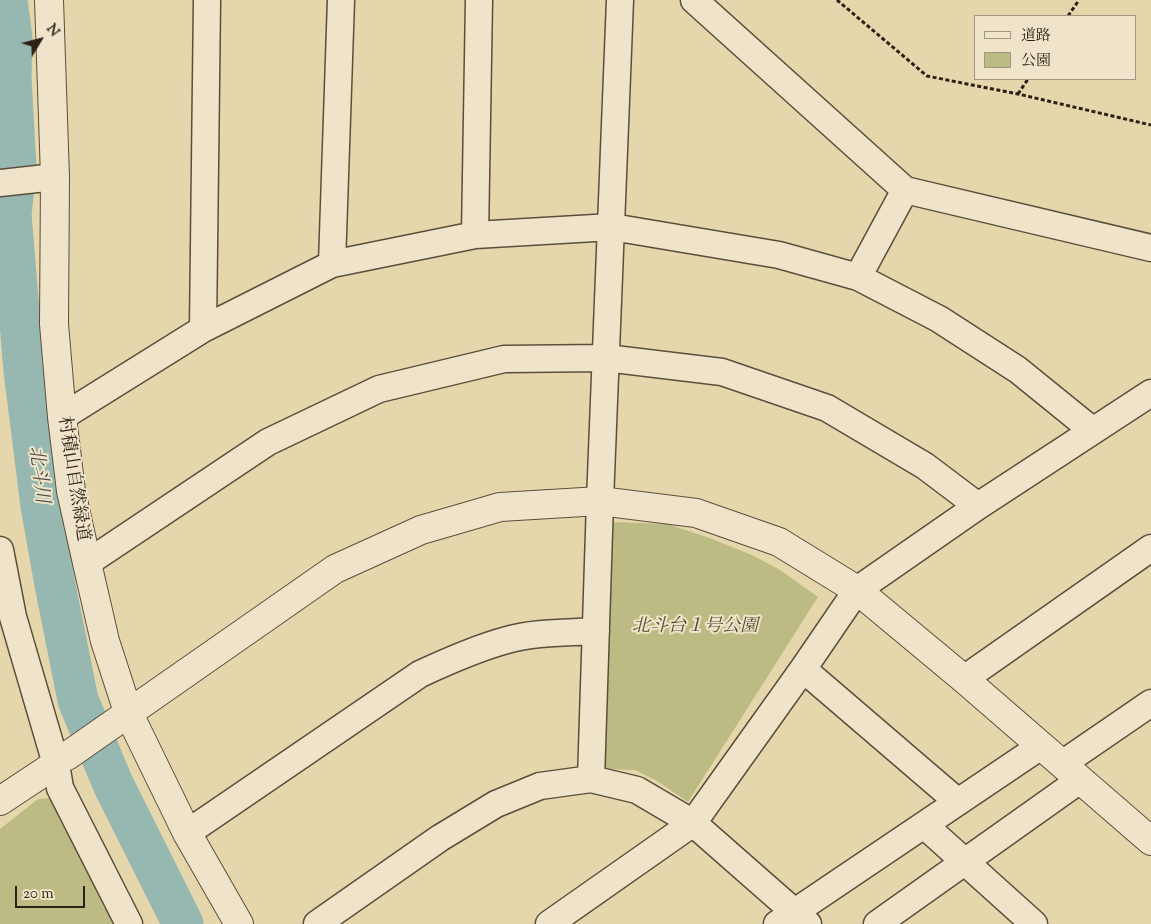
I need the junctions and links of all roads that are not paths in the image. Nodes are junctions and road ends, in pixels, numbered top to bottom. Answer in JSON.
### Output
{"nodes":[{"id":1,"x":49,"y":0,"type":"edge"},
{"id":2,"x":207,"y":0,"type":"edge"},
{"id":3,"x":341,"y":0,"type":"edge"},
{"id":4,"x":479,"y":0,"type":"edge"},
{"id":5,"x":620,"y":0,"type":"edge"},
{"id":6,"x":694,"y":0,"type":"edge"},
{"id":7,"x":48,"y":178,"type":"junction"},
{"id":8,"x":0,"y":182,"type":"edge"},
{"id":9,"x":904,"y":190,"type":"junction"},
{"id":10,"x":612,"y":226,"type":"junction"},
{"id":11,"x":475,"y":235,"type":"junction"},
{"id":12,"x":1151,"y":248,"type":"edge"},
{"id":13,"x":332,"y":264,"type":"junction"},
{"id":14,"x":858,"y":277,"type":"junction"},
{"id":15,"x":203,"y":329,"type":"junction"},
{"id":16,"x":606,"y":358,"type":"junction"},
{"id":17,"x":1151,"y":393,"type":"edge"},
{"id":18,"x":62,"y":417,"type":"junction"},
{"id":19,"x":1092,"y":430,"type":"junction"},
{"id":20,"x":600,"y":501,"type":"junction"},
{"id":21,"x":978,"y":506,"type":"junction"},
{"id":22,"x":1151,"y":548,"type":"edge"},
{"id":23,"x":0,"y":550,"type":"edge"},
{"id":24,"x":87,"y":563,"type":"junction"},
{"id":25,"x":857,"y":590,"type":"junction"},
{"id":26,"x":6,"y":621,"type":"edge"},
{"id":27,"x":596,"y":631,"type":"junction"},
{"id":28,"x":803,"y":669,"type":"junction"},
{"id":29,"x":964,"y":680,"type":"junction"},
{"id":30,"x":1151,"y":703,"type":"edge"},
{"id":31,"x":122,"y":717,"type":"junction"},
{"id":32,"x":1041,"y":746,"type":"junction"},
{"id":33,"x":61,"y":760,"type":"junction"},
{"id":34,"x":1071,"y":772,"type":"junction"},
{"id":35,"x":591,"y":779,"type":"junction"},
{"id":36,"x":0,"y":801,"type":"edge"},
{"id":37,"x":958,"y":802,"type":"junction"},
{"id":38,"x":693,"y":823,"type":"junction"},
{"id":39,"x":924,"y":825,"type":"junction"},
{"id":40,"x":187,"y":833,"type":"junction"},
{"id":41,"x":1151,"y":841,"type":"edge"},
{"id":42,"x":965,"y":862,"type":"junction"},
{"id":43,"x":793,"y":920,"type":"edge"},
{"id":44,"x":325,"y":922,"type":"edge"},
{"id":45,"x":129,"y":924,"type":"edge"},
{"id":46,"x":239,"y":924,"type":"edge"},
{"id":47,"x":549,"y":924,"type":"edge"},
{"id":48,"x":876,"y":924,"type":"edge"},
{"id":49,"x":1034,"y":924,"type":"edge"}],
"edges":[{"from":1,"to":7,"type":"street","name":"村積山自然緑道"},
{"from":2,"to":15,"type":"street"},
{"from":3,"to":13,"type":"street"},
{"from":4,"to":11,"type":"street"},
{"from":5,"to":10,"type":"street"},
{"from":6,"to":9,"type":"street"},
{"from":7,"to":8,"type":"street"},
{"from":7,"to":18,"type":"street","name":"村積山自然緑道"},
{"from":9,"to":12,"type":"street"},
{"from":9,"to":14,"type":"street"},
{"from":10,"to":11,"type":"street"},
{"from":10,"to":14,"type":"street"},
{"from":10,"to":16,"type":"street"},
{"from":11,"to":13,"type":"street"},
{"from":13,"to":15,"type":"street"},
{"from":14,"to":19,"type":"street"},
{"from":15,"to":18,"type":"street"},
{"from":16,"to":20,"type":"street"},
{"from":16,"to":21,"type":"street"},
{"from":16,"to":24,"type":"street"},
{"from":17,"to":19,"type":"street"},
{"from":18,"to":24,"type":"street","name":"村積山自然緑道"},
{"from":19,"to":21,"type":"street"},
{"from":20,"to":25,"type":"street"},
{"from":20,"to":27,"type":"street"},
{"from":20,"to":31,"type":"street"},
{"from":21,"to":25,"type":"street"},
{"from":22,"to":29,"type":"street"},
{"from":23,"to":26,"type":"street"},
{"from":24,"to":31,"type":"street","name":"村積山自然緑道"},
{"from":25,"to":28,"type":"street"},
{"from":25,"to":29,"type":"street"},
{"from":26,"to":33,"type":"street"},
{"from":27,"to":35,"type":"street"},
{"from":27,"to":40,"type":"street"},
{"from":28,"to":37,"type":"street"},
{"from":28,"to":38,"type":"street"},
{"from":29,"to":32,"type":"street"},
{"from":30,"to":34,"type":"street"},
{"from":31,"to":33,"type":"street"},
{"from":31,"to":40,"type":"street","name":"村積山自然緑道"},
{"from":32,"to":34,"type":"street"},
{"from":32,"to":37,"type":"street"},
{"from":33,"to":36,"type":"street"},
{"from":33,"to":45,"type":"street"},
{"from":34,"to":41,"type":"street"},
{"from":34,"to":42,"type":"street"},
{"from":35,"to":38,"type":"street"},
{"from":35,"to":44,"type":"street"},
{"from":37,"to":39,"type":"street"},
{"from":38,"to":43,"type":"street"},
{"from":38,"to":47,"type":"street"},
{"from":39,"to":42,"type":"street"},
{"from":39,"to":43,"type":"street"},
{"from":40,"to":46,"type":"street","name":"村積山自然緑道"},
{"from":42,"to":48,"type":"street"},
{"from":42,"to":49,"type":"street"}]}
